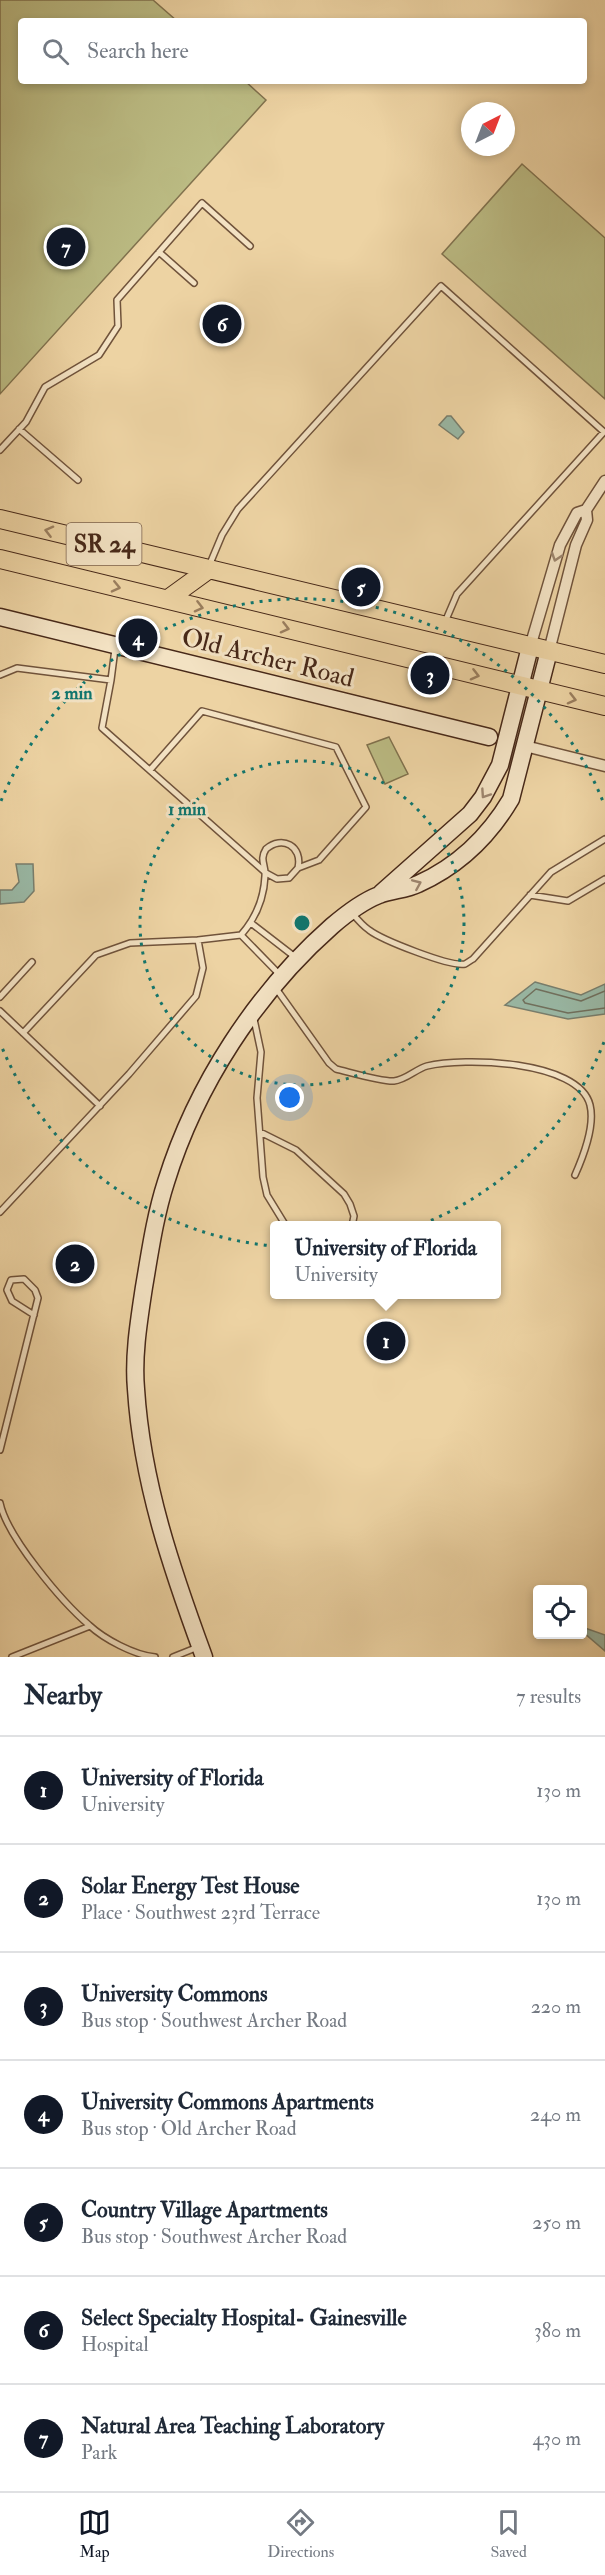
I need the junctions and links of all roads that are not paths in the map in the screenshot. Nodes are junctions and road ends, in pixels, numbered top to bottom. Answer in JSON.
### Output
{"nodes":[{"id":1,"x":250,"y":246,"type":"dead end"},
{"id":2,"x":159,"y":252,"type":"junction"},
{"id":3,"x":194,"y":283,"type":"dead end"},
{"id":4,"x":19,"y":429,"type":"junction"},
{"id":5,"x":0,"y":450,"type":"edge"},
{"id":6,"x":78,"y":480,"type":"dead end"},
{"id":7,"x":605,"y":481,"type":"edge"},
{"id":8,"x":586,"y":510,"type":"junction"},
{"id":9,"x":0,"y":519,"type":"edge"},
{"id":10,"x":0,"y":559,"type":"edge"},
{"id":11,"x":208,"y":570,"type":"junction"},
{"id":12,"x":168,"y":599,"type":"junction"},
{"id":13,"x":0,"y":617,"type":"edge"},
{"id":14,"x":443,"y":626,"type":"junction"},
{"id":15,"x":116,"y":645,"type":"junction"},
{"id":16,"x":531,"y":647,"type":"junction"},
{"id":17,"x":549,"y":651,"type":"junction"},
{"id":18,"x":605,"y":664,"type":"edge"},
{"id":19,"x":0,"y":675,"type":"edge"},
{"id":20,"x":111,"y":680,"type":"junction"},
{"id":21,"x":520,"y":686,"type":"junction"},
{"id":22,"x":539,"y":690,"type":"junction"},
{"id":23,"x":605,"y":706,"type":"edge"},
{"id":24,"x":511,"y":718,"type":"junction"},
{"id":25,"x":489,"y":737,"type":"junction"},
{"id":26,"x":525,"y":746,"type":"junction"},
{"id":27,"x":501,"y":760,"type":"junction"},
{"id":28,"x":605,"y":766,"type":"edge"},
{"id":29,"x":150,"y":770,"type":"junction"},
{"id":30,"x":605,"y":839,"type":"edge"},
{"id":31,"x":298,"y":868,"type":"junction"},
{"id":32,"x":266,"y":873,"type":"junction"},
{"id":33,"x":605,"y":879,"type":"edge"},
{"id":34,"x":379,"y":895,"type":"junction"},
{"id":35,"x":530,"y":895,"type":"junction"},
{"id":36,"x":350,"y":911,"type":"junction"},
{"id":37,"x":251,"y":923,"type":"junction"},
{"id":38,"x":241,"y":936,"type":"junction"},
{"id":39,"x":198,"y":940,"type":"junction"},
{"id":40,"x":297,"y":959,"type":"junction"},
{"id":41,"x":32,"y":962,"type":"dead end"},
{"id":42,"x":278,"y":982,"type":"junction"},
{"id":43,"x":0,"y":998,"type":"edge"},
{"id":44,"x":0,"y":1011,"type":"edge"},
{"id":45,"x":253,"y":1014,"type":"junction"},
{"id":46,"x":23,"y":1033,"type":"junction"},
{"id":47,"x":100,"y":1106,"type":"junction"},
{"id":48,"x":260,"y":1132,"type":"junction"},
{"id":49,"x":575,"y":1175,"type":"dead end"},
{"id":50,"x":0,"y":1212,"type":"edge"},
{"id":51,"x":283,"y":1221,"type":"edge"},
{"id":52,"x":353,"y":1221,"type":"edge"},
{"id":53,"x":33,"y":1315,"type":"junction"},
{"id":54,"x":0,"y":1450,"type":"edge"},
{"id":55,"x":0,"y":1503,"type":"edge"},
{"id":56,"x":90,"y":1626,"type":"junction"},
{"id":57,"x":202,"y":1652,"type":"edge"},
{"id":58,"x":12,"y":1657,"type":"edge"},
{"id":59,"x":155,"y":1657,"type":"edge"},
{"id":60,"x":173,"y":1657,"type":"edge"}],
"edges":[{"from":1,"to":2,"type":"lane"},
{"from":2,"to":3,"type":"lane"},
{"from":2,"to":4,"type":"lane"},
{"from":4,"to":5,"type":"lane"},
{"from":4,"to":6,"type":"lane"},
{"from":7,"to":8,"type":"street"},
{"from":8,"to":16,"type":"street","one_way":true},
{"from":8,"to":17,"type":"street"},
{"from":11,"to":9,"type":"main road","number":"SR 24","one_way":true},
{"from":10,"to":12,"type":"main road","number":"SR 24","one_way":true},
{"from":11,"to":12,"type":"main road"},
{"from":11,"to":14,"type":"main road","number":"SR 24"},
{"from":11,"to":14,"type":"lane"},
{"from":12,"to":21,"type":"main road","number":"SR 24","one_way":true},
{"from":13,"to":15,"type":"street","name":"Old Archer Road"},
{"from":14,"to":16,"type":"main road","number":"SR 24"},
{"from":15,"to":20,"type":"lane"},
{"from":15,"to":25,"type":"street","name":"Old Archer Road"},
{"from":16,"to":17,"type":"main road","number":"SR 24"},
{"from":16,"to":21,"type":"street"},
{"from":17,"to":18,"type":"main road","number":"SR 24"},
{"from":17,"to":22,"type":"street"},
{"from":19,"to":20,"type":"lane"},
{"from":20,"to":29,"type":"lane"},
{"from":21,"to":22,"type":"main road","number":"SR 24"},
{"from":21,"to":24,"type":"street"},
{"from":22,"to":23,"type":"main road","number":"SR 24","one_way":true},
{"from":22,"to":26,"type":"street"},
{"from":24,"to":25,"type":"street"},
{"from":24,"to":27,"type":"street"},
{"from":25,"to":27,"type":"street"},
{"from":26,"to":28,"type":"street"},
{"from":34,"to":26,"type":"street","one_way":true},
{"from":27,"to":34,"type":"street","one_way":true},
{"from":29,"to":31,"type":"lane"},
{"from":29,"to":32,"type":"lane"},
{"from":30,"to":35,"type":"lane"},
{"from":31,"to":32,"type":"lane"},
{"from":31,"to":32,"type":"lane"},
{"from":32,"to":37,"type":"lane"},
{"from":33,"to":35,"type":"lane"},
{"from":34,"to":36,"type":"street"},
{"from":35,"to":36,"type":"lane"},
{"from":36,"to":40,"type":"street"},
{"from":37,"to":38,"type":"lane"},
{"from":37,"to":40,"type":"lane"},
{"from":38,"to":39,"type":"lane"},
{"from":38,"to":42,"type":"lane"},
{"from":39,"to":46,"type":"lane"},
{"from":39,"to":47,"type":"lane"},
{"from":40,"to":42,"type":"street"},
{"from":41,"to":43,"type":"lane"},
{"from":42,"to":45,"type":"street"},
{"from":42,"to":49,"type":"lane"},
{"from":44,"to":46,"type":"lane"},
{"from":45,"to":48,"type":"lane"},
{"from":45,"to":57,"type":"street"},
{"from":46,"to":47,"type":"lane"},
{"from":47,"to":50,"type":"lane"},
{"from":48,"to":51,"type":"lane"},
{"from":48,"to":52,"type":"lane"},
{"from":53,"to":53,"type":"lane"},
{"from":53,"to":54,"type":"lane"},
{"from":55,"to":56,"type":"lane"},
{"from":56,"to":58,"type":"lane"},
{"from":56,"to":59,"type":"lane"},
{"from":57,"to":60,"type":"lane"}]}
